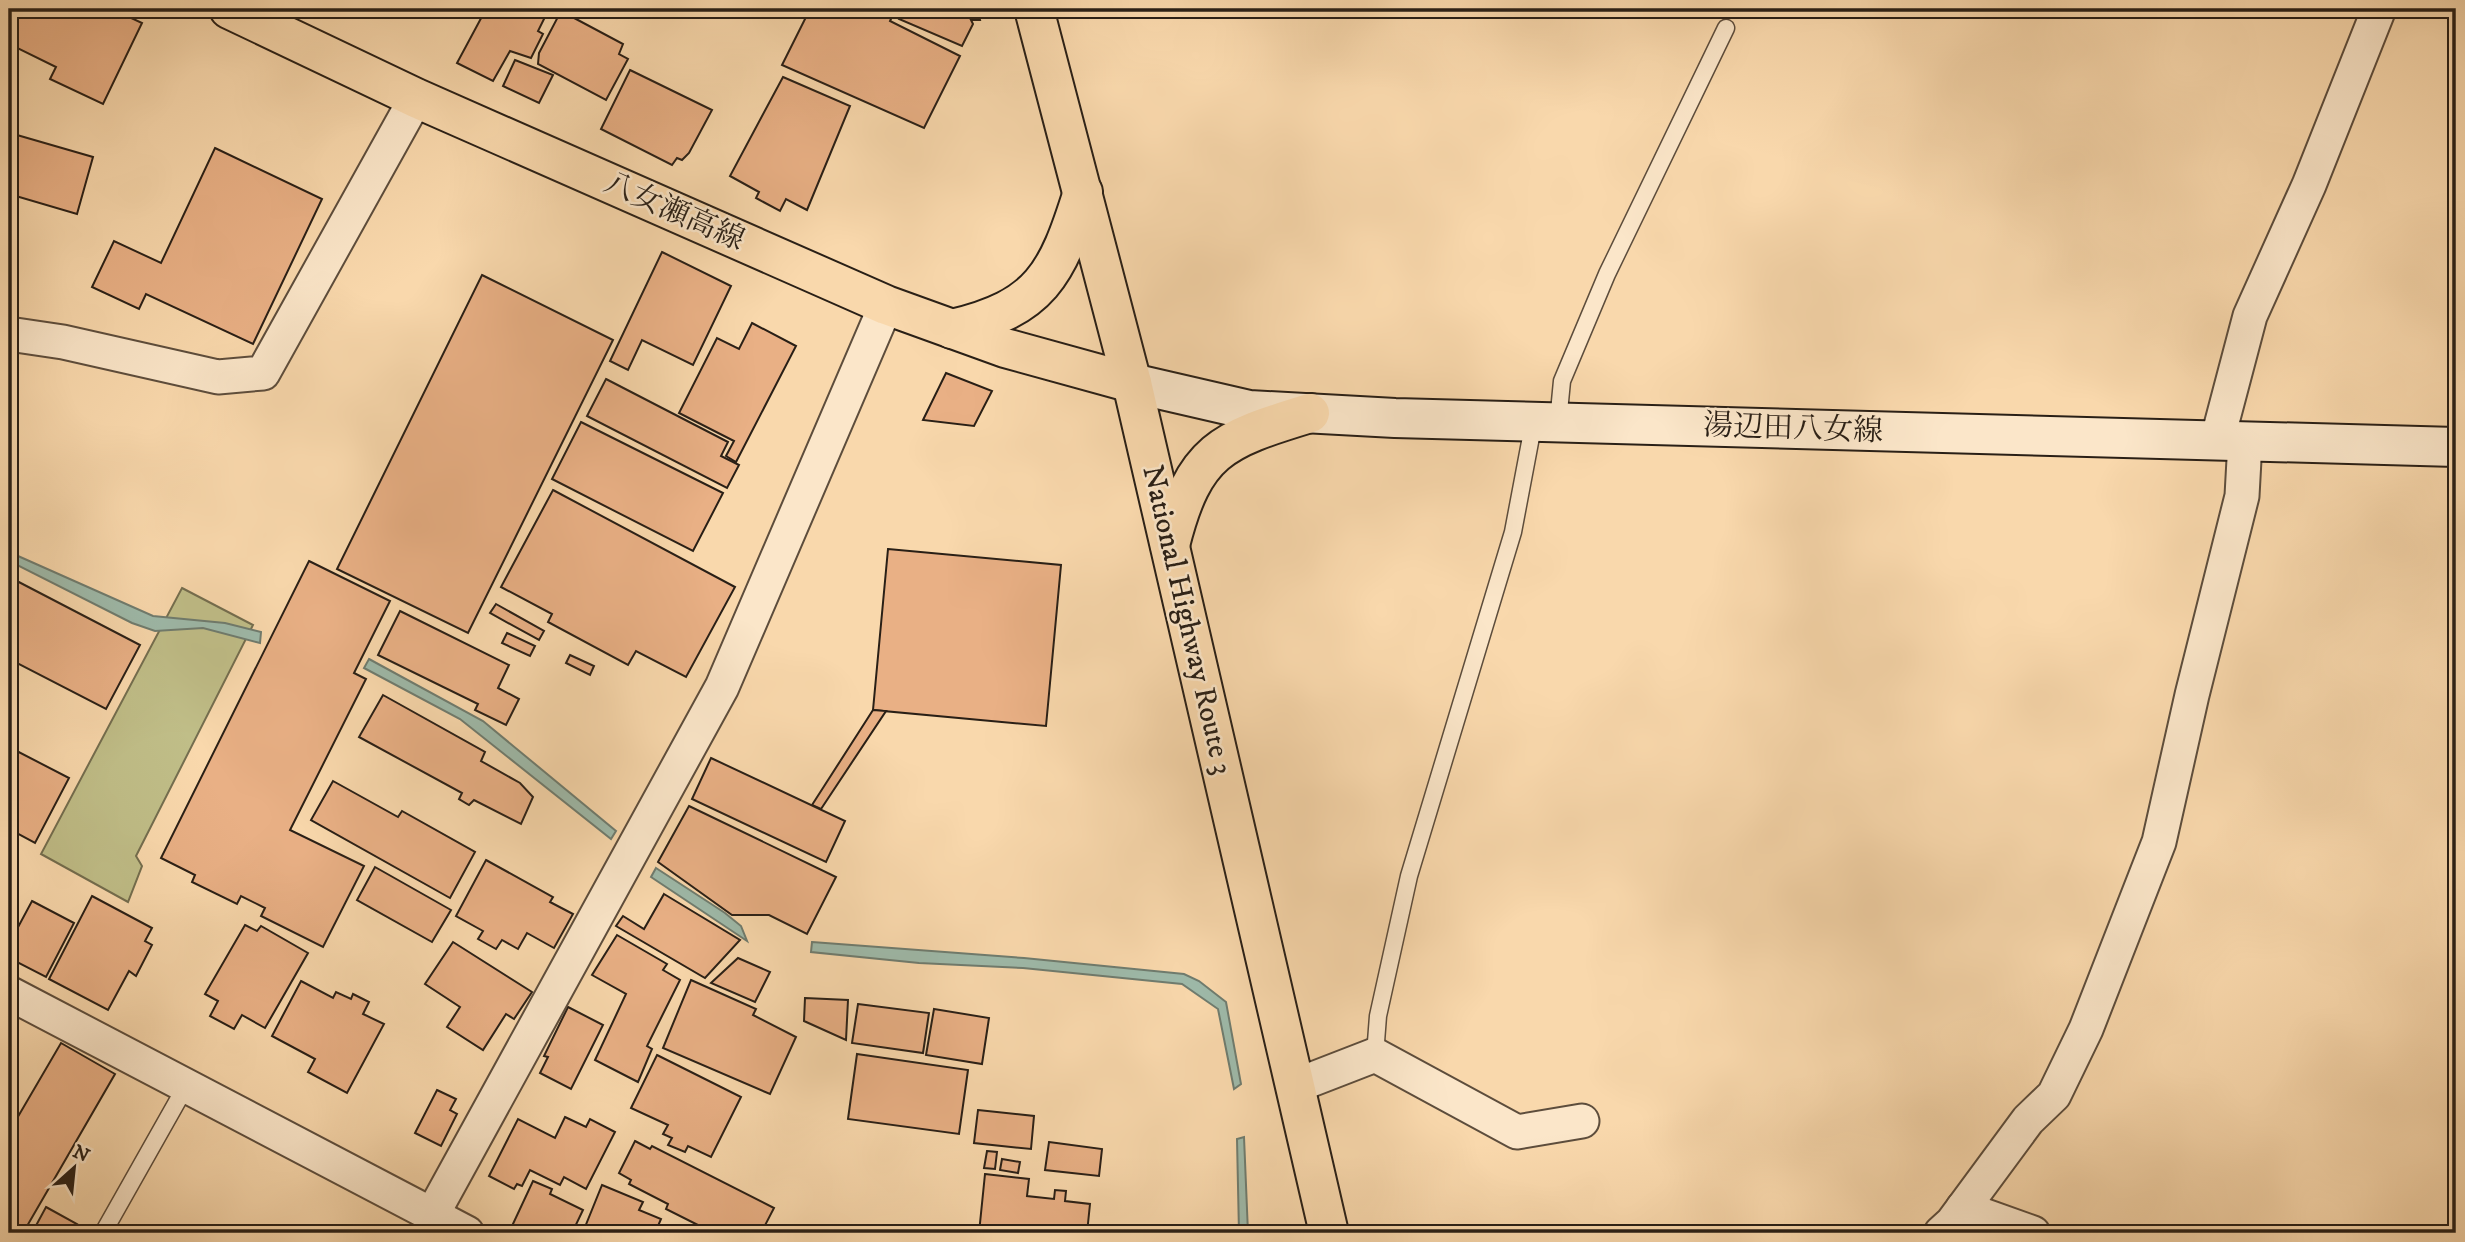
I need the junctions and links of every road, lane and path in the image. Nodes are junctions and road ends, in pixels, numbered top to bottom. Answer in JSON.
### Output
{"nodes":[{"id":1,"x":1034,"y":9,"type":"edge"},
{"id":2,"x":2379,"y":9,"type":"edge"},
{"id":3,"x":243,"y":12,"type":"edge"},
{"id":4,"x":1726,"y":28,"type":"dead end"},
{"id":5,"x":416,"y":98,"type":"junction"},
{"id":6,"x":1083,"y":192,"type":"junction"},
{"id":7,"x":886,"y":305,"type":"junction"},
{"id":8,"x":952,"y":329,"type":"junction"},
{"id":9,"x":9,"y":334,"type":"edge"},
{"id":10,"x":1132,"y":383,"type":"junction"},
{"id":11,"x":1310,"y":413,"type":"junction"},
{"id":12,"x":1546,"y":422,"type":"junction"},
{"id":13,"x":2231,"y":441,"type":"junction"},
{"id":14,"x":2456,"y":447,"type":"edge"},
{"id":15,"x":1170,"y":546,"type":"junction"},
{"id":16,"x":9,"y":993,"type":"edge"},
{"id":17,"x":1375,"y":1055,"type":"junction"},
{"id":18,"x":186,"y":1086,"type":"junction"},
{"id":19,"x":1295,"y":1086,"type":"junction"},
{"id":20,"x":1582,"y":1121,"type":"dead end"},
{"id":21,"x":1963,"y":1208,"type":"junction"},
{"id":22,"x":432,"y":1215,"type":"junction"},
{"id":23,"x":103,"y":1233,"type":"edge"},
{"id":24,"x":467,"y":1233,"type":"edge"},
{"id":25,"x":1329,"y":1233,"type":"edge"},
{"id":26,"x":1941,"y":1233,"type":"edge"},
{"id":27,"x":2033,"y":1233,"type":"edge"}],
"edges":[{"from":1,"to":6,"type":"main road","name":"National Highway Route 3"},
{"from":2,"to":13,"type":"street"},
{"from":3,"to":5,"type":"main road","name":"八女瀬高線"},
{"from":4,"to":12,"type":"lane"},
{"from":5,"to":7,"type":"main road","name":"八女瀬高線"},
{"from":5,"to":9,"type":"street"},
{"from":6,"to":8,"type":"main road"},
{"from":6,"to":10,"type":"main road","name":"National Highway Route 3"},
{"from":7,"to":8,"type":"main road","name":"八女瀬高線"},
{"from":7,"to":22,"type":"street"},
{"from":8,"to":10,"type":"main road","name":"八女瀬高線"},
{"from":10,"to":11,"type":"main road","name":"湯辺田八女線"},
{"from":10,"to":15,"type":"main road","name":"National Highway Route 3"},
{"from":11,"to":12,"type":"main road","name":"湯辺田八女線"},
{"from":11,"to":15,"type":"main road"},
{"from":12,"to":13,"type":"main road","name":"湯辺田八女線"},
{"from":12,"to":17,"type":"lane"},
{"from":13,"to":14,"type":"main road","name":"湯辺田八女線"},
{"from":13,"to":21,"type":"street"},
{"from":15,"to":19,"type":"main road","name":"National Highway Route 3"},
{"from":16,"to":18,"type":"street"},
{"from":17,"to":19,"type":"street"},
{"from":17,"to":20,"type":"street"},
{"from":18,"to":22,"type":"street"},
{"from":18,"to":23,"type":"lane"},
{"from":19,"to":25,"type":"main road","name":"National Highway Route 3"},
{"from":21,"to":26,"type":"street"},
{"from":21,"to":27,"type":"street"},
{"from":22,"to":24,"type":"street"}]}
